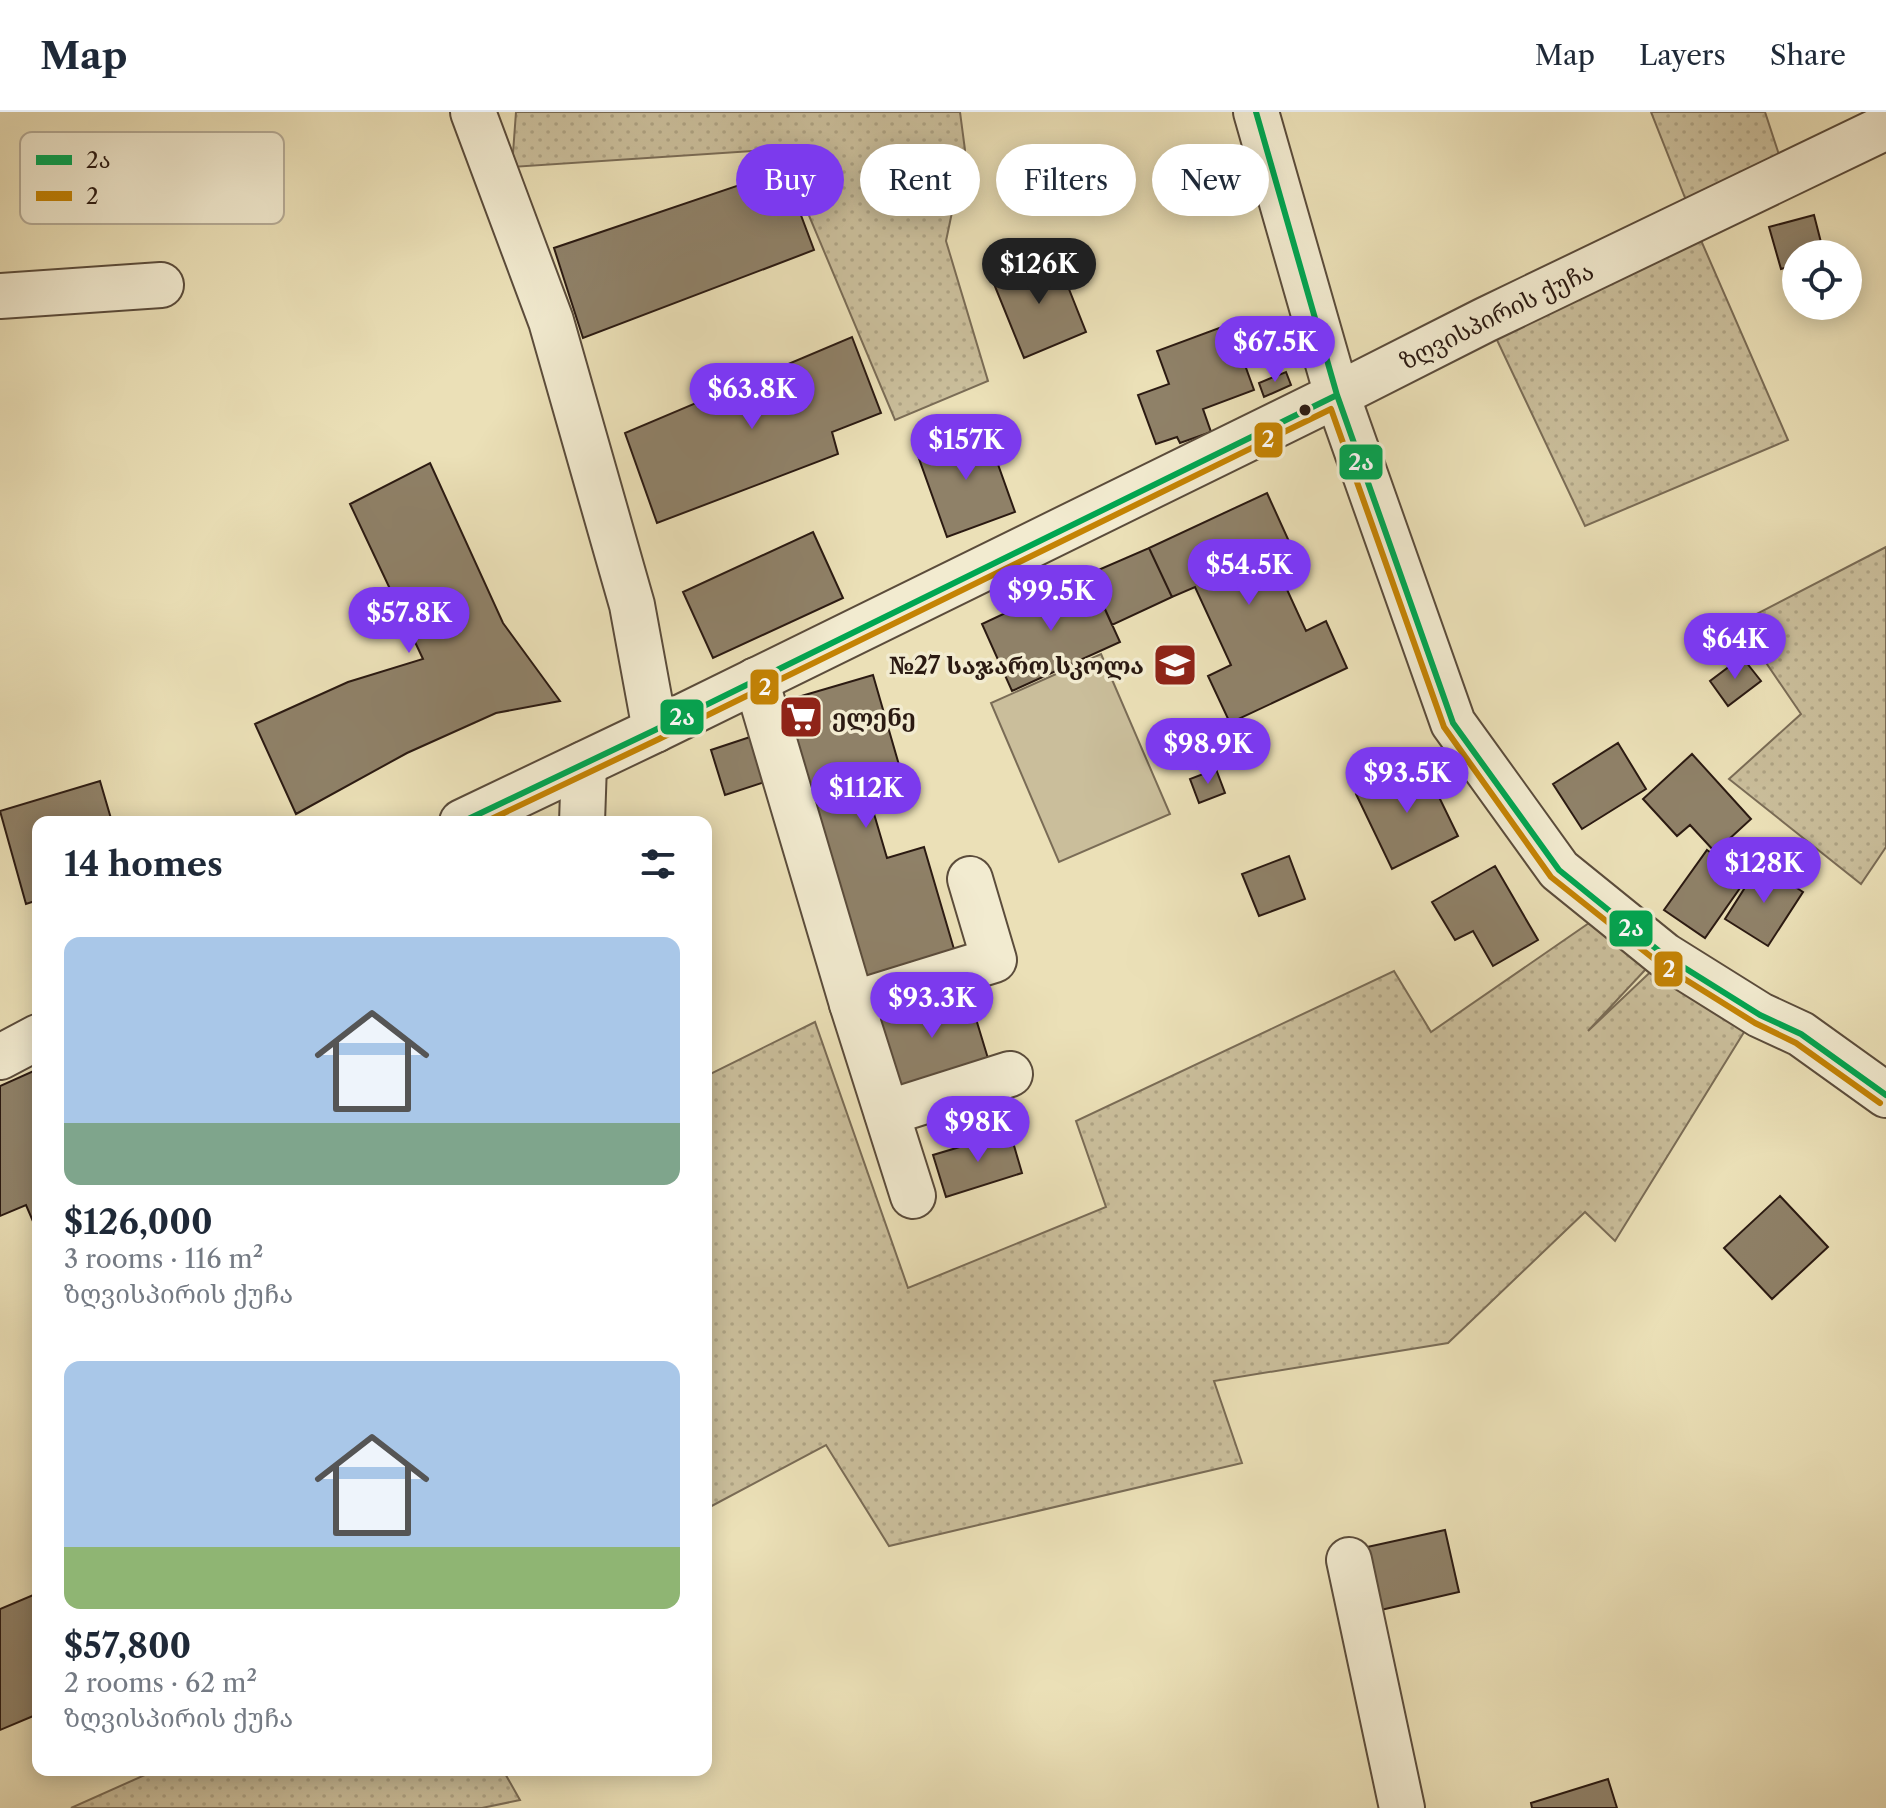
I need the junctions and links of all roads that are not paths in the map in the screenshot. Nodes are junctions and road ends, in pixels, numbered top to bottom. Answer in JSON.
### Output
{"nodes":[{"id":1,"x":473,"y":112,"type":"edge"},
{"id":2,"x":1256,"y":112,"type":"edge"},
{"id":3,"x":1886,"y":127,"type":"edge"},
{"id":4,"x":161,"y":285,"type":"dead end"},
{"id":5,"x":0,"y":296,"type":"edge"},
{"id":6,"x":1337,"y":395,"type":"junction"},
{"id":7,"x":756,"y":680,"type":"junction"},
{"id":8,"x":655,"y":730,"type":"junction"},
{"id":9,"x":584,"y":764,"type":"junction"},
{"id":10,"x":475,"y":816,"type":"edge"},
{"id":11,"x":582,"y":816,"type":"edge"},
{"id":12,"x":970,"y":879,"type":"dead end"},
{"id":13,"x":852,"y":1004,"type":"junction"},
{"id":14,"x":32,"y":1040,"type":"edge"},
{"id":15,"x":0,"y":1057,"type":"edge"},
{"id":16,"x":1010,"y":1074,"type":"dead end"},
{"id":17,"x":1886,"y":1095,"type":"edge"},
{"id":18,"x":887,"y":1113,"type":"junction"},
{"id":19,"x":913,"y":1196,"type":"dead end"},
{"id":20,"x":1349,"y":1560,"type":"dead end"},
{"id":21,"x":1402,"y":1808,"type":"edge"}],
"edges":[{"from":1,"to":8,"type":"street"},
{"from":2,"to":6,"type":"street"},
{"from":3,"to":6,"type":"street","name":"ზღვისპირის ქუჩა"},
{"from":4,"to":5,"type":"street"},
{"from":6,"to":7,"type":"street","name":"ზღვისპირის ქუჩა"},
{"from":6,"to":17,"type":"street"},
{"from":7,"to":8,"type":"street","name":"ზღვისპირის ქუჩა"},
{"from":7,"to":13,"type":"street"},
{"from":8,"to":9,"type":"street","name":"ზღვისპირის ქუჩა"},
{"from":9,"to":10,"type":"street","name":"ზღვისპირის ქუჩა"},
{"from":9,"to":11,"type":"street"},
{"from":12,"to":13,"type":"street"},
{"from":13,"to":18,"type":"street"},
{"from":14,"to":15,"type":"street"},
{"from":16,"to":18,"type":"street"},
{"from":18,"to":19,"type":"street"},
{"from":20,"to":21,"type":"street"}]}
